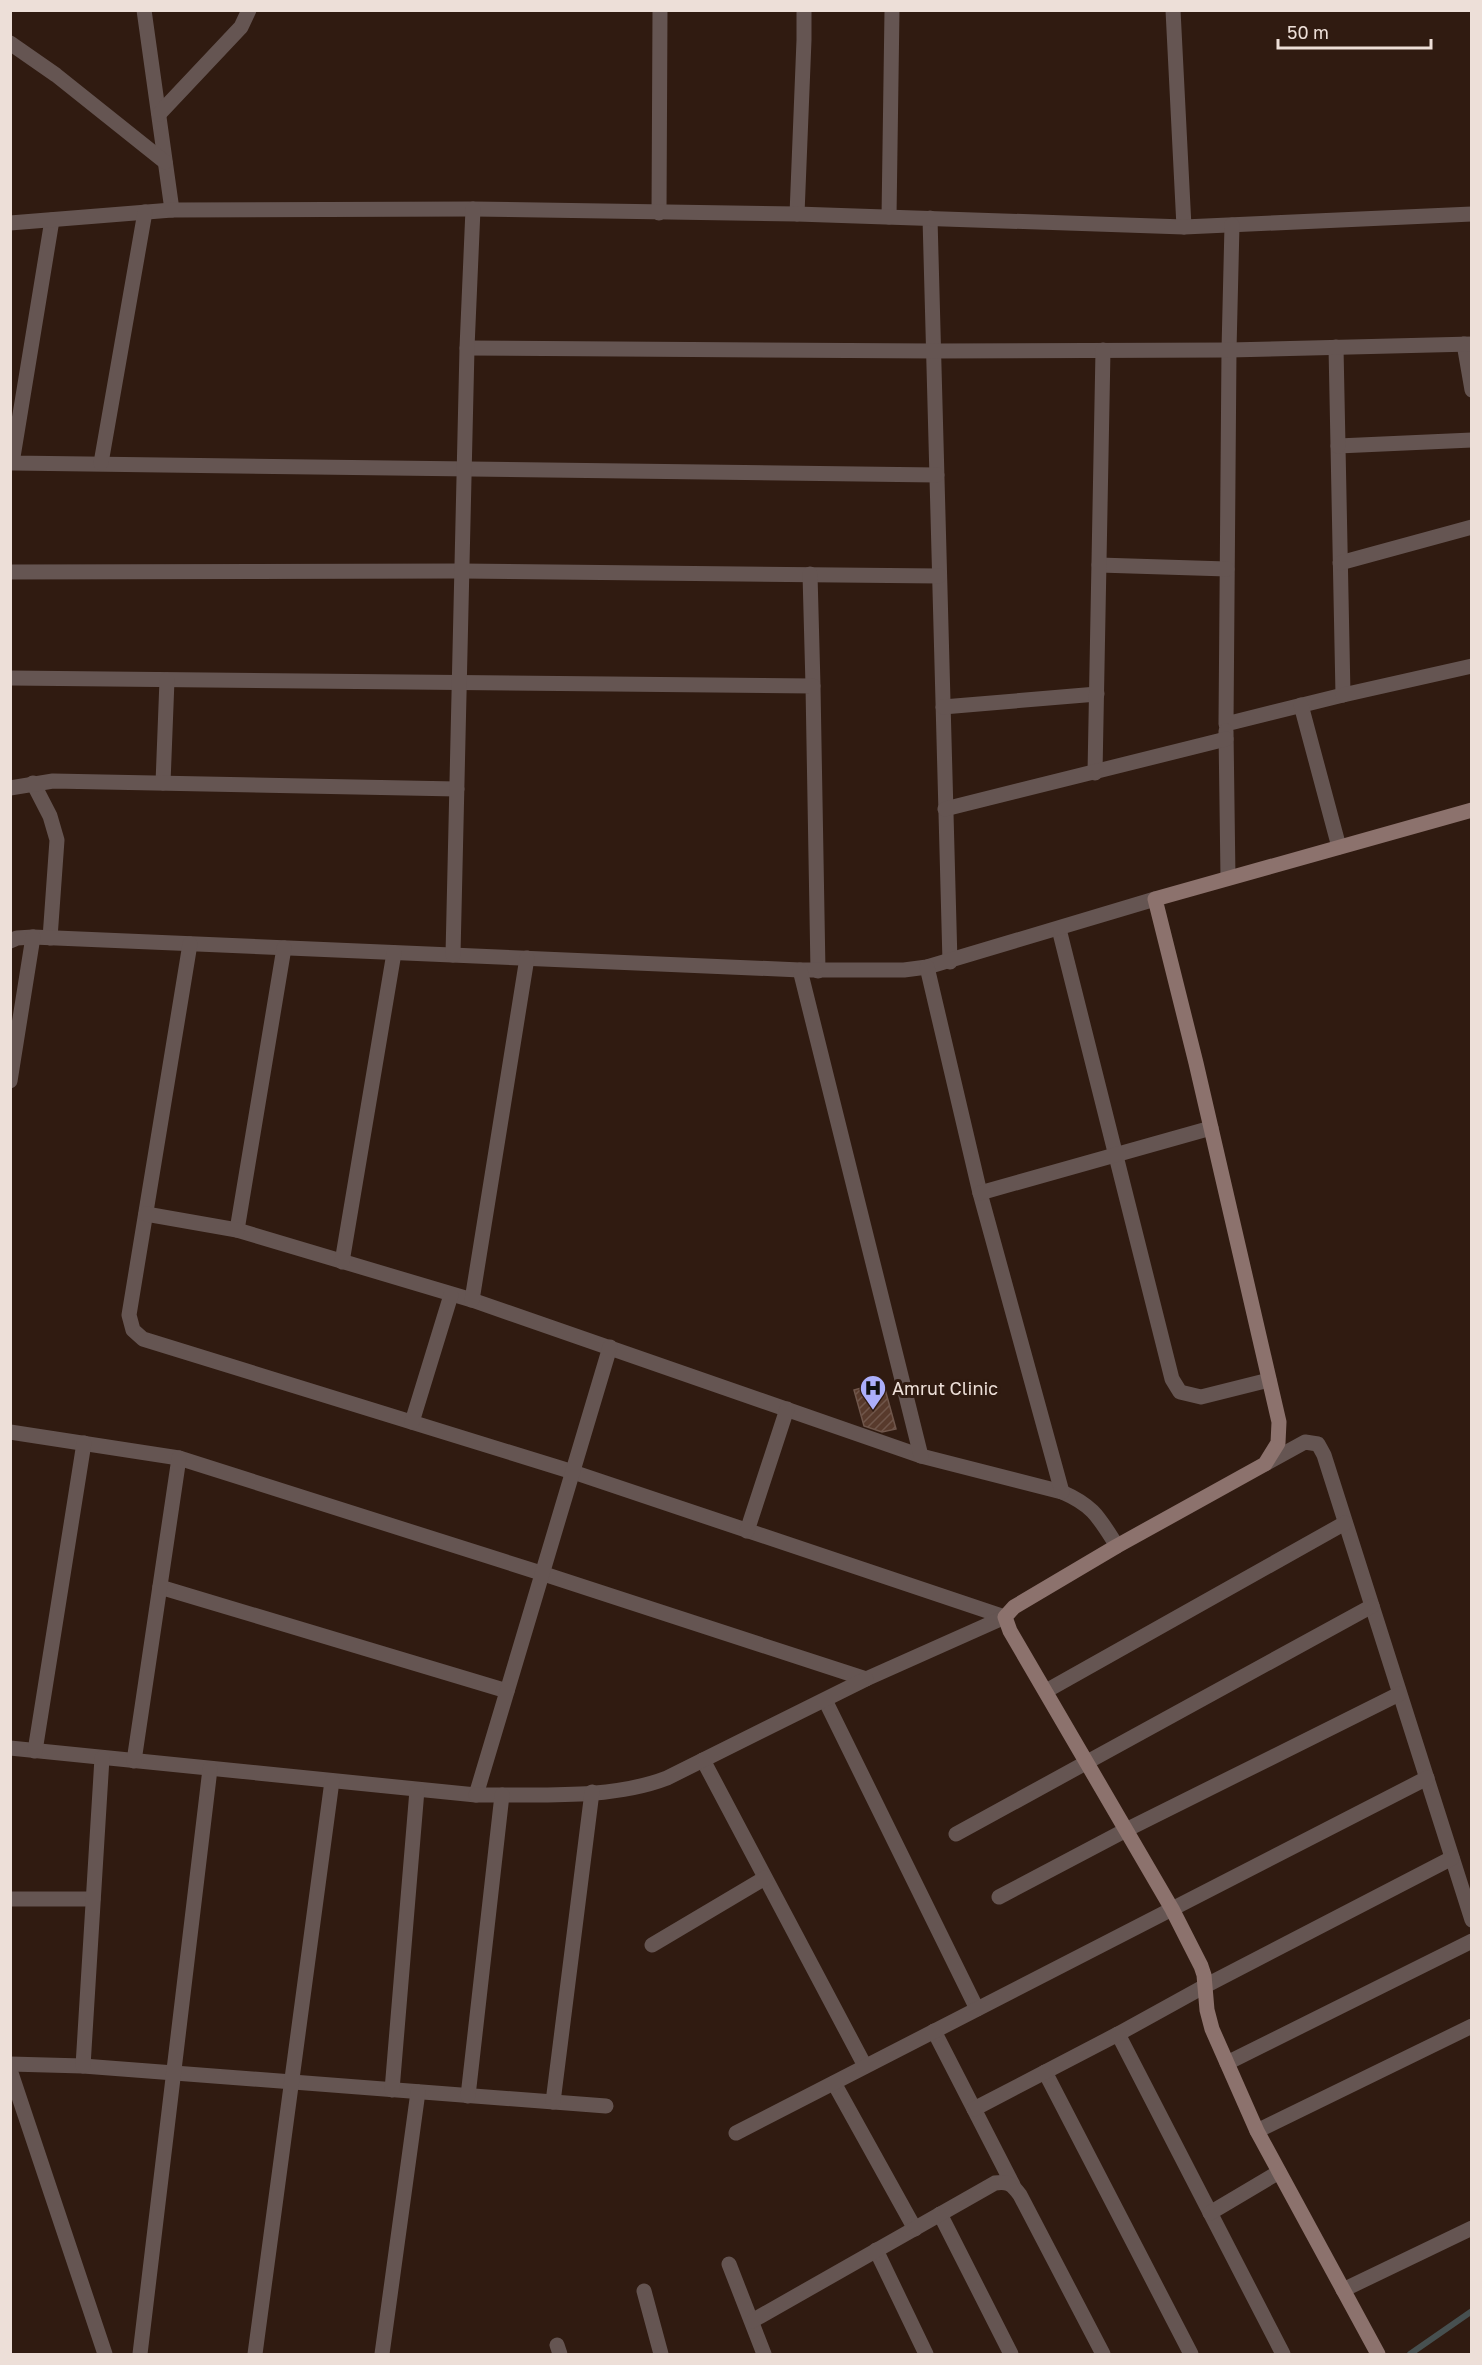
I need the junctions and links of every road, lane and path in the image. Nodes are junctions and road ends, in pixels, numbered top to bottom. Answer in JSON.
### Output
{"nodes":[{"id":1,"x":144,"y":10,"type":"edge"},
{"id":2,"x":249,"y":10,"type":"edge"},
{"id":3,"x":660,"y":10,"type":"edge"},
{"id":4,"x":804,"y":10,"type":"edge"},
{"id":5,"x":892,"y":10,"type":"edge"},
{"id":6,"x":1173,"y":10,"type":"edge"},
{"id":7,"x":10,"y":43,"type":"edge"},
{"id":8,"x":159,"y":114,"type":"junction"},
{"id":9,"x":165,"y":162,"type":"junction"},
{"id":10,"x":473,"y":209,"type":"junction"},
{"id":11,"x":172,"y":210,"type":"junction"},
{"id":12,"x":145,"y":212,"type":"junction"},
{"id":13,"x":659,"y":213,"type":"junction"},
{"id":14,"x":797,"y":214,"type":"junction"},
{"id":15,"x":1472,"y":214,"type":"edge"},
{"id":16,"x":889,"y":217,"type":"junction"},
{"id":17,"x":930,"y":218,"type":"junction"},
{"id":18,"x":52,"y":220,"type":"junction"},
{"id":19,"x":10,"y":223,"type":"edge"},
{"id":20,"x":1232,"y":225,"type":"junction"},
{"id":21,"x":1184,"y":227,"type":"junction"},
{"id":22,"x":1468,"y":344,"type":"edge"},
{"id":23,"x":1336,"y":347,"type":"junction"},
{"id":24,"x":466,"y":348,"type":"junction"},
{"id":25,"x":1103,"y":350,"type":"junction"},
{"id":26,"x":1229,"y":350,"type":"junction"},
{"id":27,"x":933,"y":351,"type":"junction"},
{"id":28,"x":1472,"y":390,"type":"edge"},
{"id":29,"x":1472,"y":440,"type":"edge"},
{"id":30,"x":1338,"y":446,"type":"junction"},
{"id":31,"x":100,"y":464,"type":"junction"},
{"id":32,"x":11,"y":467,"type":"edge"},
{"id":33,"x":464,"y":468,"type":"junction"},
{"id":34,"x":937,"y":475,"type":"junction"},
{"id":35,"x":1472,"y":527,"type":"edge"},
{"id":36,"x":1340,"y":563,"type":"junction"},
{"id":37,"x":1099,"y":565,"type":"junction"},
{"id":38,"x":1227,"y":569,"type":"junction"},
{"id":39,"x":461,"y":571,"type":"junction"},
{"id":40,"x":10,"y":572,"type":"edge"},
{"id":41,"x":810,"y":574,"type":"junction"},
{"id":42,"x":939,"y":576,"type":"junction"},
{"id":43,"x":1472,"y":666,"type":"edge"},
{"id":44,"x":10,"y":678,"type":"edge"},
{"id":45,"x":167,"y":680,"type":"junction"},
{"id":46,"x":459,"y":684,"type":"junction"},
{"id":47,"x":813,"y":686,"type":"junction"},
{"id":48,"x":1097,"y":694,"type":"junction"},
{"id":49,"x":1343,"y":695,"type":"junction"},
{"id":50,"x":1301,"y":705,"type":"junction"},
{"id":51,"x":943,"y":707,"type":"junction"},
{"id":52,"x":1226,"y":731,"type":"junction"},
{"id":53,"x":1095,"y":773,"type":"junction"},
{"id":54,"x":33,"y":783,"type":"junction"},
{"id":55,"x":163,"y":783,"type":"junction"},
{"id":56,"x":10,"y":788,"type":"edge"},
{"id":57,"x":457,"y":789,"type":"junction"},
{"id":58,"x":945,"y":808,"type":"junction"},
{"id":59,"x":1472,"y":810,"type":"edge"},
{"id":60,"x":1339,"y":847,"type":"junction"},
{"id":61,"x":1228,"y":878,"type":"junction"},
{"id":62,"x":1155,"y":899,"type":"junction"},
{"id":63,"x":1059,"y":929,"type":"junction"},
{"id":64,"x":33,"y":937,"type":"junction"},
{"id":65,"x":50,"y":938,"type":"junction"},
{"id":66,"x":10,"y":941,"type":"edge"},
{"id":67,"x":190,"y":944,"type":"junction"},
{"id":68,"x":284,"y":948,"type":"junction"},
{"id":69,"x":394,"y":953,"type":"junction"},
{"id":70,"x":453,"y":955,"type":"junction"},
{"id":71,"x":527,"y":958,"type":"junction"},
{"id":72,"x":950,"y":962,"type":"junction"},
{"id":73,"x":927,"y":967,"type":"junction"},
{"id":74,"x":800,"y":970,"type":"junction"},
{"id":75,"x":818,"y":971,"type":"junction"},
{"id":76,"x":10,"y":1081,"type":"edge"},
{"id":77,"x":1211,"y":1128,"type":"junction"},
{"id":78,"x":1117,"y":1155,"type":"junction"},
{"id":79,"x":980,"y":1193,"type":"junction"},
{"id":80,"x":146,"y":1214,"type":"junction"},
{"id":81,"x":237,"y":1230,"type":"junction"},
{"id":82,"x":342,"y":1263,"type":"junction"},
{"id":83,"x":451,"y":1294,"type":"junction"},
{"id":84,"x":472,"y":1300,"type":"junction"},
{"id":85,"x":610,"y":1347,"type":"junction"},
{"id":86,"x":1269,"y":1380,"type":"junction"},
{"id":87,"x":787,"y":1409,"type":"junction"},
{"id":88,"x":412,"y":1422,"type":"junction"},
{"id":89,"x":10,"y":1432,"type":"edge"},
{"id":90,"x":84,"y":1443,"type":"junction"},
{"id":91,"x":921,"y":1456,"type":"junction"},
{"id":92,"x":179,"y":1458,"type":"junction"},
{"id":93,"x":1265,"y":1464,"type":"junction"},
{"id":94,"x":573,"y":1472,"type":"junction"},
{"id":95,"x":1062,"y":1492,"type":"junction"},
{"id":96,"x":1346,"y":1523,"type":"junction"},
{"id":97,"x":747,"y":1531,"type":"junction"},
{"id":98,"x":1117,"y":1546,"type":"junction"},
{"id":99,"x":544,"y":1574,"type":"junction"},
{"id":100,"x":160,"y":1587,"type":"junction"},
{"id":101,"x":1372,"y":1606,"type":"junction"},
{"id":102,"x":1005,"y":1617,"type":"junction"},
{"id":103,"x":866,"y":1679,"type":"junction"},
{"id":104,"x":507,"y":1691,"type":"junction"},
{"id":105,"x":1046,"y":1691,"type":"junction"},
{"id":106,"x":1399,"y":1694,"type":"junction"},
{"id":107,"x":825,"y":1700,"type":"junction"},
{"id":108,"x":10,"y":1748,"type":"edge"},
{"id":109,"x":35,"y":1751,"type":"junction"},
{"id":110,"x":102,"y":1758,"type":"junction"},
{"id":111,"x":703,"y":1760,"type":"junction"},
{"id":112,"x":134,"y":1761,"type":"junction"},
{"id":113,"x":1087,"y":1762,"type":"junction"},
{"id":114,"x":210,"y":1768,"type":"junction"},
{"id":115,"x":1427,"y":1778,"type":"junction"},
{"id":116,"x":332,"y":1781,"type":"junction"},
{"id":117,"x":417,"y":1790,"type":"junction"},
{"id":118,"x":592,"y":1792,"type":"junction"},
{"id":119,"x":476,"y":1795,"type":"junction"},
{"id":120,"x":502,"y":1795,"type":"junction"},
{"id":121,"x":1126,"y":1830,"type":"junction"},
{"id":122,"x":956,"y":1834,"type":"dead end"},
{"id":123,"x":1452,"y":1858,"type":"junction"},
{"id":124,"x":765,"y":1878,"type":"junction"},
{"id":125,"x":999,"y":1897,"type":"dead end"},
{"id":126,"x":10,"y":1899,"type":"edge"},
{"id":127,"x":93,"y":1899,"type":"junction"},
{"id":128,"x":1172,"y":1909,"type":"junction"},
{"id":129,"x":1472,"y":1920,"type":"edge"},
{"id":130,"x":1472,"y":1941,"type":"edge"},
{"id":131,"x":652,"y":1944,"type":"dead end"},
{"id":132,"x":1205,"y":1986,"type":"junction"},
{"id":133,"x":977,"y":2009,"type":"junction"},
{"id":134,"x":1472,"y":2026,"type":"edge"},
{"id":135,"x":934,"y":2031,"type":"junction"},
{"id":136,"x":1118,"y":2034,"type":"junction"},
{"id":137,"x":1227,"y":2063,"type":"junction"},
{"id":138,"x":10,"y":2064,"type":"edge"},
{"id":139,"x":83,"y":2066,"type":"junction"},
{"id":140,"x":865,"y":2066,"type":"junction"},
{"id":141,"x":10,"y":2070,"type":"edge"},
{"id":142,"x":1045,"y":2072,"type":"junction"},
{"id":143,"x":174,"y":2074,"type":"junction"},
{"id":144,"x":834,"y":2082,"type":"junction"},
{"id":145,"x":291,"y":2084,"type":"junction"},
{"id":146,"x":392,"y":2090,"type":"junction"},
{"id":147,"x":418,"y":2092,"type":"junction"},
{"id":148,"x":468,"y":2096,"type":"junction"},
{"id":149,"x":553,"y":2102,"type":"junction"},
{"id":150,"x":606,"y":2106,"type":"dead end"},
{"id":151,"x":974,"y":2109,"type":"junction"},
{"id":152,"x":1257,"y":2131,"type":"junction"},
{"id":153,"x":736,"y":2133,"type":"dead end"},
{"id":154,"x":1279,"y":2172,"type":"junction"},
{"id":155,"x":1013,"y":2185,"type":"junction"},
{"id":156,"x":1210,"y":2213,"type":"junction"},
{"id":157,"x":940,"y":2214,"type":"junction"},
{"id":158,"x":1472,"y":2228,"type":"edge"},
{"id":159,"x":915,"y":2229,"type":"junction"},
{"id":160,"x":876,"y":2250,"type":"junction"},
{"id":161,"x":729,"y":2264,"type":"dead end"},
{"id":162,"x":1343,"y":2290,"type":"junction"},
{"id":163,"x":644,"y":2291,"type":"dead end"},
{"id":164,"x":753,"y":2321,"type":"junction"},
{"id":165,"x":105,"y":2355,"type":"edge"},
{"id":166,"x":140,"y":2355,"type":"edge"},
{"id":167,"x":255,"y":2355,"type":"edge"},
{"id":168,"x":382,"y":2355,"type":"edge"},
{"id":169,"x":661,"y":2355,"type":"edge"},
{"id":170,"x":765,"y":2355,"type":"edge"},
{"id":171,"x":926,"y":2355,"type":"edge"},
{"id":172,"x":1011,"y":2355,"type":"edge"},
{"id":173,"x":1103,"y":2355,"type":"edge"},
{"id":174,"x":1191,"y":2355,"type":"edge"},
{"id":175,"x":1283,"y":2355,"type":"edge"},
{"id":176,"x":1378,"y":2355,"type":"edge"}],
"edges":[{"from":1,"to":8,"type":"street"},
{"from":2,"to":8,"type":"street"},
{"from":3,"to":13,"type":"street"},
{"from":4,"to":14,"type":"street"},
{"from":5,"to":16,"type":"street"},
{"from":6,"to":21,"type":"street"},
{"from":7,"to":9,"type":"street"},
{"from":8,"to":9,"type":"street"},
{"from":9,"to":11,"type":"street"},
{"from":10,"to":11,"type":"street"},
{"from":10,"to":13,"type":"street"},
{"from":10,"to":24,"type":"street"},
{"from":11,"to":12,"type":"street"},
{"from":12,"to":18,"type":"street"},
{"from":12,"to":31,"type":"street"},
{"from":13,"to":14,"type":"street"},
{"from":14,"to":16,"type":"street"},
{"from":15,"to":20,"type":"street"},
{"from":16,"to":17,"type":"street"},
{"from":17,"to":21,"type":"street"},
{"from":17,"to":27,"type":"street"},
{"from":18,"to":19,"type":"street"},
{"from":18,"to":32,"type":"street"},
{"from":20,"to":21,"type":"street"},
{"from":20,"to":26,"type":"street"},
{"from":22,"to":23,"type":"street"},
{"from":22,"to":28,"type":"street"},
{"from":23,"to":26,"type":"street"},
{"from":23,"to":30,"type":"street"},
{"from":24,"to":27,"type":"street"},
{"from":24,"to":33,"type":"street"},
{"from":25,"to":26,"type":"street"},
{"from":25,"to":27,"type":"street"},
{"from":25,"to":37,"type":"street"},
{"from":26,"to":38,"type":"street"},
{"from":27,"to":34,"type":"street"},
{"from":29,"to":30,"type":"street"},
{"from":30,"to":36,"type":"street"},
{"from":31,"to":32,"type":"street"},
{"from":31,"to":33,"type":"street"},
{"from":33,"to":34,"type":"street"},
{"from":33,"to":39,"type":"street"},
{"from":34,"to":42,"type":"street"},
{"from":35,"to":36,"type":"street"},
{"from":36,"to":49,"type":"street"},
{"from":37,"to":38,"type":"street"},
{"from":37,"to":48,"type":"street"},
{"from":38,"to":52,"type":"street"},
{"from":39,"to":40,"type":"street"},
{"from":39,"to":41,"type":"street"},
{"from":39,"to":46,"type":"street"},
{"from":41,"to":42,"type":"street"},
{"from":41,"to":47,"type":"street"},
{"from":42,"to":51,"type":"street"},
{"from":43,"to":49,"type":"street"},
{"from":44,"to":45,"type":"street"},
{"from":45,"to":46,"type":"street"},
{"from":45,"to":55,"type":"street"},
{"from":46,"to":47,"type":"street"},
{"from":46,"to":57,"type":"street"},
{"from":47,"to":75,"type":"street"},
{"from":48,"to":51,"type":"street"},
{"from":48,"to":53,"type":"street"},
{"from":49,"to":50,"type":"street"},
{"from":50,"to":52,"type":"street"},
{"from":50,"to":60,"type":"street"},
{"from":51,"to":58,"type":"street"},
{"from":52,"to":53,"type":"street"},
{"from":52,"to":61,"type":"street"},
{"from":53,"to":58,"type":"street"},
{"from":54,"to":55,"type":"street"},
{"from":54,"to":56,"type":"street"},
{"from":54,"to":65,"type":"street"},
{"from":55,"to":57,"type":"street"},
{"from":57,"to":70,"type":"street"},
{"from":58,"to":72,"type":"street"},
{"from":59,"to":60,"type":"street"},
{"from":60,"to":61,"type":"street"},
{"from":61,"to":62,"type":"street"},
{"from":62,"to":63,"type":"street"},
{"from":62,"to":77,"type":"street"},
{"from":63,"to":72,"type":"street"},
{"from":63,"to":78,"type":"street"},
{"from":64,"to":65,"type":"street"},
{"from":64,"to":66,"type":"street"},
{"from":64,"to":76,"type":"street"},
{"from":65,"to":67,"type":"street"},
{"from":67,"to":68,"type":"street"},
{"from":67,"to":80,"type":"street"},
{"from":68,"to":69,"type":"street"},
{"from":68,"to":81,"type":"street"},
{"from":69,"to":70,"type":"street"},
{"from":69,"to":82,"type":"street"},
{"from":70,"to":71,"type":"street"},
{"from":71,"to":74,"type":"street"},
{"from":71,"to":84,"type":"street"},
{"from":72,"to":73,"type":"street"},
{"from":73,"to":75,"type":"street"},
{"from":73,"to":79,"type":"street"},
{"from":74,"to":75,"type":"street"},
{"from":74,"to":91,"type":"street"},
{"from":77,"to":78,"type":"street"},
{"from":77,"to":86,"type":"street"},
{"from":78,"to":79,"type":"street"},
{"from":78,"to":86,"type":"street"},
{"from":79,"to":95,"type":"street"},
{"from":80,"to":81,"type":"street"},
{"from":80,"to":88,"type":"street"},
{"from":81,"to":82,"type":"street"},
{"from":82,"to":83,"type":"street"},
{"from":83,"to":84,"type":"street"},
{"from":83,"to":88,"type":"street"},
{"from":84,"to":85,"type":"street"},
{"from":85,"to":87,"type":"street"},
{"from":85,"to":94,"type":"street"},
{"from":86,"to":93,"type":"street"},
{"from":87,"to":91,"type":"street"},
{"from":87,"to":97,"type":"street"},
{"from":88,"to":94,"type":"street"},
{"from":89,"to":90,"type":"street"},
{"from":90,"to":92,"type":"street"},
{"from":90,"to":109,"type":"street"},
{"from":91,"to":95,"type":"street"},
{"from":92,"to":99,"type":"street"},
{"from":92,"to":100,"type":"street"},
{"from":93,"to":96,"type":"street"},
{"from":93,"to":98,"type":"street"},
{"from":94,"to":97,"type":"street"},
{"from":94,"to":99,"type":"street"},
{"from":95,"to":98,"type":"street"},
{"from":96,"to":101,"type":"street"},
{"from":96,"to":105,"type":"street"},
{"from":97,"to":102,"type":"street"},
{"from":98,"to":102,"type":"street"},
{"from":99,"to":103,"type":"street"},
{"from":99,"to":104,"type":"street"},
{"from":100,"to":104,"type":"street"},
{"from":100,"to":112,"type":"street"},
{"from":101,"to":106,"type":"street"},
{"from":101,"to":113,"type":"street"},
{"from":102,"to":103,"type":"street"},
{"from":102,"to":105,"type":"street"},
{"from":103,"to":107,"type":"street"},
{"from":104,"to":119,"type":"street"},
{"from":105,"to":113,"type":"street"},
{"from":106,"to":115,"type":"street"},
{"from":106,"to":121,"type":"street"},
{"from":107,"to":111,"type":"street"},
{"from":107,"to":133,"type":"street"},
{"from":108,"to":109,"type":"street"},
{"from":109,"to":110,"type":"street"},
{"from":110,"to":112,"type":"street"},
{"from":110,"to":127,"type":"street"},
{"from":111,"to":118,"type":"street"},
{"from":111,"to":124,"type":"street"},
{"from":112,"to":114,"type":"street"},
{"from":113,"to":121,"type":"street"},
{"from":113,"to":122,"type":"street"},
{"from":114,"to":116,"type":"street"},
{"from":114,"to":143,"type":"street"},
{"from":115,"to":123,"type":"street"},
{"from":115,"to":128,"type":"street"},
{"from":116,"to":117,"type":"street"},
{"from":116,"to":145,"type":"street"},
{"from":117,"to":119,"type":"street"},
{"from":117,"to":146,"type":"street"},
{"from":118,"to":120,"type":"street"},
{"from":118,"to":149,"type":"street"},
{"from":119,"to":120,"type":"street"},
{"from":120,"to":148,"type":"street"},
{"from":121,"to":125,"type":"street"},
{"from":121,"to":128,"type":"street"},
{"from":123,"to":129,"type":"street"},
{"from":123,"to":132,"type":"street"},
{"from":124,"to":131,"type":"street"},
{"from":124,"to":140,"type":"street"},
{"from":126,"to":127,"type":"street"},
{"from":127,"to":139,"type":"street"},
{"from":128,"to":132,"type":"street"},
{"from":128,"to":133,"type":"street"},
{"from":130,"to":137,"type":"street"},
{"from":132,"to":136,"type":"street"},
{"from":132,"to":137,"type":"street"},
{"from":133,"to":135,"type":"street"},
{"from":134,"to":152,"type":"street"},
{"from":135,"to":140,"type":"street"},
{"from":135,"to":151,"type":"street"},
{"from":136,"to":142,"type":"street"},
{"from":136,"to":156,"type":"street"},
{"from":137,"to":152,"type":"street"},
{"from":138,"to":139,"type":"street"},
{"from":139,"to":143,"type":"street"},
{"from":140,"to":144,"type":"street"},
{"from":141,"to":165,"type":"street"},
{"from":142,"to":151,"type":"street"},
{"from":142,"to":174,"type":"street"},
{"from":143,"to":145,"type":"street"},
{"from":143,"to":166,"type":"street"},
{"from":144,"to":153,"type":"street"},
{"from":144,"to":159,"type":"street"},
{"from":145,"to":146,"type":"street"},
{"from":145,"to":167,"type":"street"},
{"from":146,"to":147,"type":"street"},
{"from":147,"to":148,"type":"street"},
{"from":147,"to":168,"type":"street"},
{"from":148,"to":149,"type":"street"},
{"from":149,"to":150,"type":"street"},
{"from":151,"to":155,"type":"street"},
{"from":152,"to":154,"type":"street"},
{"from":154,"to":156,"type":"street"},
{"from":154,"to":162,"type":"street"},
{"from":155,"to":157,"type":"street"},
{"from":155,"to":173,"type":"street"},
{"from":156,"to":175,"type":"street"},
{"from":157,"to":159,"type":"street"},
{"from":157,"to":172,"type":"street"},
{"from":158,"to":162,"type":"street"},
{"from":159,"to":160,"type":"street"},
{"from":160,"to":164,"type":"street"},
{"from":160,"to":171,"type":"street"},
{"from":161,"to":164,"type":"street"},
{"from":162,"to":176,"type":"street"},
{"from":163,"to":169,"type":"street"},
{"from":164,"to":170,"type":"street"}]}
